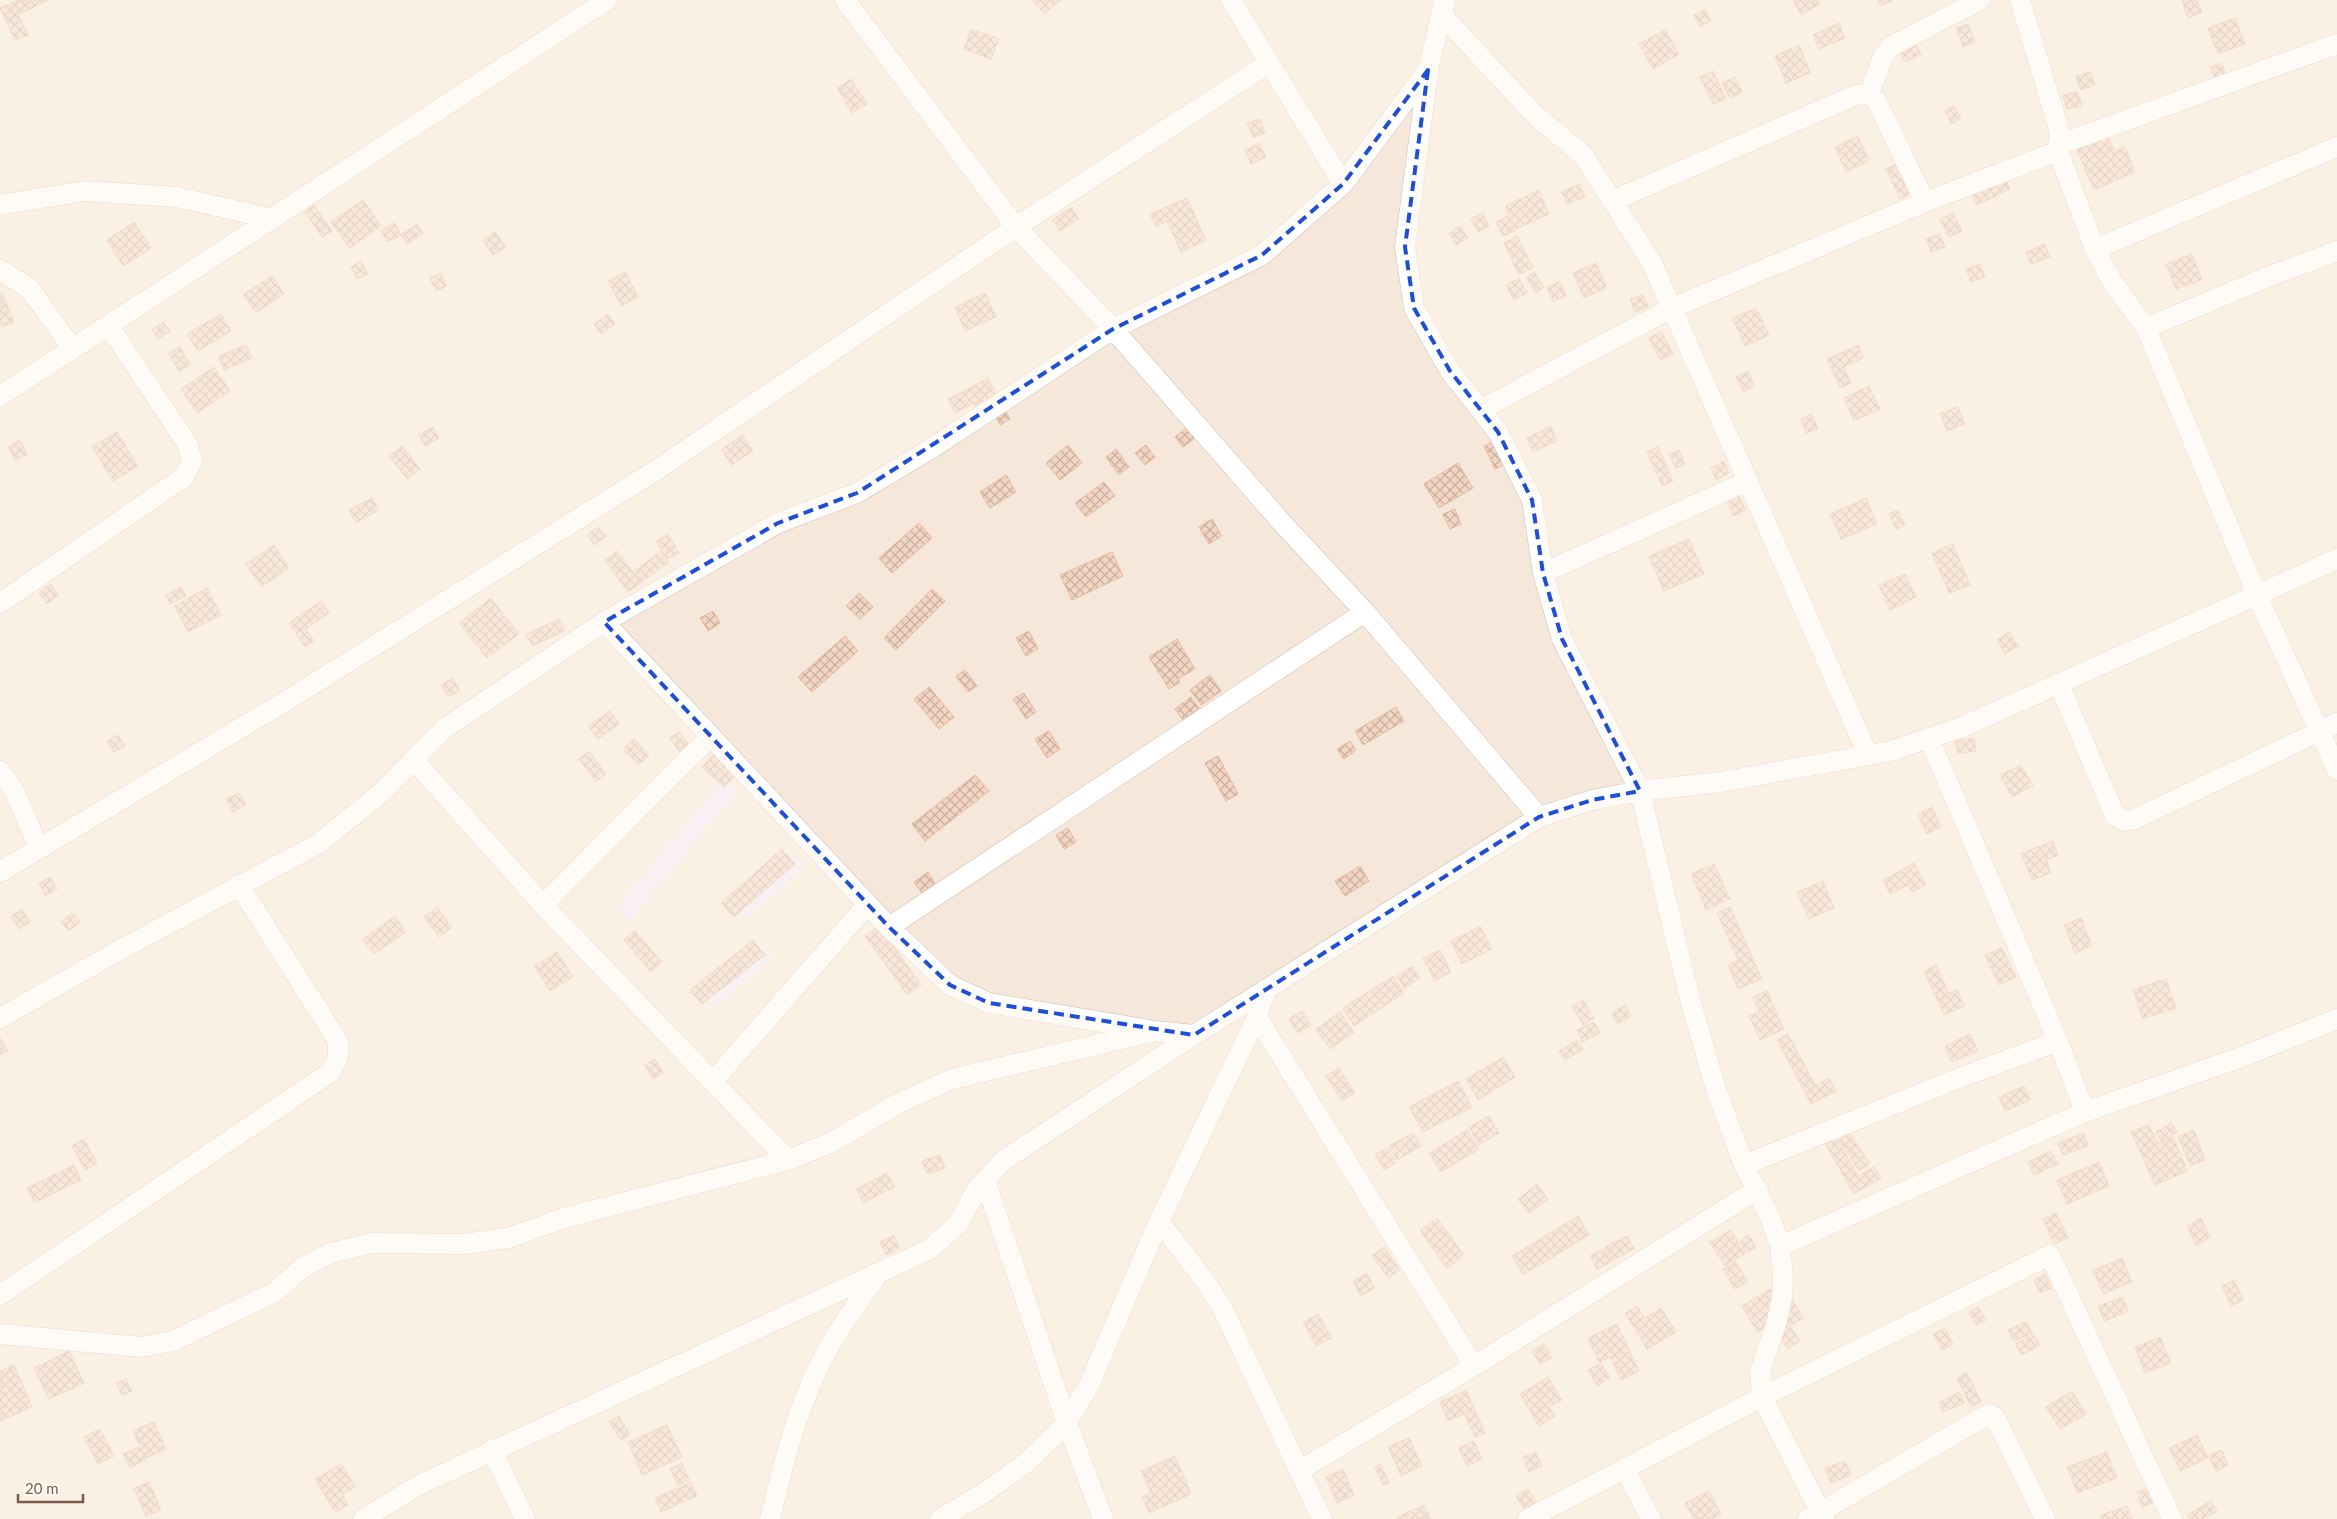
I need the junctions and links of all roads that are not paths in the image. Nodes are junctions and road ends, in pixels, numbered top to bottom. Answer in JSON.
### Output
{"nodes":[{"id":1,"x":606,"y":0,"type":"edge"},
{"id":2,"x":845,"y":0,"type":"edge"},
{"id":3,"x":1231,"y":0,"type":"edge"},
{"id":4,"x":1980,"y":0,"type":"edge"},
{"id":5,"x":2020,"y":0,"type":"edge"},
{"id":6,"x":1443,"y":7,"type":"edge"},
{"id":7,"x":2337,"y":44,"type":"edge"},
{"id":8,"x":1269,"y":63,"type":"junction"},
{"id":9,"x":1428,"y":70,"type":"junction"},
{"id":10,"x":1869,"y":94,"type":"junction"},
{"id":11,"x":2058,"y":148,"type":"junction"},
{"id":12,"x":2337,"y":148,"type":"edge"},
{"id":13,"x":1343,"y":184,"type":"junction"},
{"id":14,"x":1612,"y":201,"type":"junction"},
{"id":15,"x":1925,"y":202,"type":"junction"},
{"id":16,"x":0,"y":205,"type":"edge"},
{"id":17,"x":273,"y":219,"type":"junction"},
{"id":18,"x":1016,"y":227,"type":"junction"},
{"id":19,"x":2095,"y":249,"type":"junction"},
{"id":20,"x":2337,"y":251,"type":"edge"},
{"id":21,"x":0,"y":270,"type":"edge"},
{"id":22,"x":1672,"y":308,"type":"junction"},
{"id":23,"x":109,"y":326,"type":"junction"},
{"id":24,"x":2146,"y":328,"type":"junction"},
{"id":25,"x":1113,"y":329,"type":"junction"},
{"id":26,"x":73,"y":349,"type":"junction"},
{"id":27,"x":0,"y":396,"type":"edge"},
{"id":28,"x":1480,"y":410,"type":"junction"},
{"id":29,"x":1748,"y":482,"type":"junction"},
{"id":30,"x":2337,"y":559,"type":"edge"},
{"id":31,"x":1543,"y":573,"type":"junction"},
{"id":32,"x":2257,"y":595,"type":"junction"},
{"id":33,"x":0,"y":603,"type":"edge"},
{"id":34,"x":1365,"y":612,"type":"junction"},
{"id":35,"x":604,"y":622,"type":"junction"},
{"id":36,"x":2059,"y":684,"type":"junction"},
{"id":37,"x":2328,"y":726,"type":"edge"},
{"id":38,"x":711,"y":736,"type":"junction"},
{"id":39,"x":1929,"y":738,"type":"junction"},
{"id":40,"x":1868,"y":755,"type":"junction"},
{"id":41,"x":414,"y":760,"type":"junction"},
{"id":42,"x":2337,"y":770,"type":"edge"},
{"id":43,"x":0,"y":771,"type":"edge"},
{"id":44,"x":1640,"y":791,"type":"junction"},
{"id":45,"x":1538,"y":817,"type":"junction"},
{"id":46,"x":39,"y":848,"type":"junction"},
{"id":47,"x":0,"y":872,"type":"edge"},
{"id":48,"x":239,"y":885,"type":"junction"},
{"id":49,"x":868,"y":904,"type":"junction"},
{"id":50,"x":543,"y":905,"type":"junction"},
{"id":51,"x":889,"y":927,"type":"junction"},
{"id":52,"x":1266,"y":990,"type":"junction"},
{"id":53,"x":1257,"y":1017,"type":"junction"},
{"id":54,"x":0,"y":1018,"type":"edge"},
{"id":55,"x":2337,"y":1019,"type":"edge"},
{"id":56,"x":1155,"y":1031,"type":"junction"},
{"id":57,"x":1194,"y":1035,"type":"junction"},
{"id":58,"x":2058,"y":1041,"type":"junction"},
{"id":59,"x":713,"y":1081,"type":"junction"},
{"id":60,"x":2085,"y":1112,"type":"junction"},
{"id":61,"x":788,"y":1160,"type":"junction"},
{"id":62,"x":1744,"y":1165,"type":"junction"},
{"id":63,"x":985,"y":1180,"type":"junction"},
{"id":64,"x":1758,"y":1189,"type":"junction"},
{"id":65,"x":1159,"y":1221,"type":"junction"},
{"id":66,"x":1780,"y":1246,"type":"junction"},
{"id":67,"x":878,"y":1273,"type":"junction"},
{"id":68,"x":0,"y":1295,"type":"edge"},
{"id":69,"x":0,"y":1334,"type":"edge"},
{"id":70,"x":1474,"y":1366,"type":"junction"},
{"id":71,"x":1762,"y":1397,"type":"junction"},
{"id":72,"x":1067,"y":1423,"type":"junction"},
{"id":73,"x":492,"y":1450,"type":"junction"},
{"id":74,"x":1624,"y":1469,"type":"junction"},
{"id":75,"x":1300,"y":1470,"type":"junction"},
{"id":76,"x":1817,"y":1516,"type":"edge"},
{"id":77,"x":362,"y":1519,"type":"edge"},
{"id":78,"x":525,"y":1519,"type":"edge"},
{"id":79,"x":770,"y":1519,"type":"edge"},
{"id":80,"x":940,"y":1519,"type":"edge"},
{"id":81,"x":1103,"y":1519,"type":"edge"},
{"id":82,"x":1322,"y":1519,"type":"edge"},
{"id":83,"x":1528,"y":1519,"type":"edge"},
{"id":84,"x":1651,"y":1519,"type":"edge"},
{"id":85,"x":2045,"y":1519,"type":"edge"},
{"id":86,"x":2172,"y":1519,"type":"edge"}],
"edges":[{"from":1,"to":17,"type":"street"},
{"from":2,"to":18,"type":"street"},
{"from":3,"to":8,"type":"street"},
{"from":4,"to":10,"type":"street"},
{"from":5,"to":11,"type":"street"},
{"from":6,"to":9,"type":"street"},
{"from":6,"to":14,"type":"street"},
{"from":7,"to":11,"type":"street"},
{"from":8,"to":13,"type":"street"},
{"from":8,"to":18,"type":"street"},
{"from":9,"to":13,"type":"street"},
{"from":9,"to":28,"type":"street"},
{"from":10,"to":14,"type":"street"},
{"from":10,"to":15,"type":"street"},
{"from":11,"to":15,"type":"street"},
{"from":11,"to":19,"type":"street"},
{"from":12,"to":19,"type":"street"},
{"from":13,"to":25,"type":"street"},
{"from":14,"to":22,"type":"street"},
{"from":15,"to":22,"type":"street"},
{"from":16,"to":17,"type":"street"},
{"from":17,"to":23,"type":"street"},
{"from":18,"to":25,"type":"street"},
{"from":18,"to":46,"type":"street"},
{"from":19,"to":24,"type":"street"},
{"from":20,"to":24,"type":"street"},
{"from":21,"to":26,"type":"street"},
{"from":22,"to":28,"type":"street"},
{"from":22,"to":29,"type":"street"},
{"from":23,"to":26,"type":"street"},
{"from":23,"to":33,"type":"street"},
{"from":24,"to":32,"type":"street"},
{"from":25,"to":34,"type":"street"},
{"from":25,"to":35,"type":"street"},
{"from":26,"to":27,"type":"street"},
{"from":28,"to":31,"type":"street"},
{"from":29,"to":31,"type":"street"},
{"from":29,"to":40,"type":"street"},
{"from":30,"to":32,"type":"street"},
{"from":31,"to":44,"type":"street"},
{"from":32,"to":36,"type":"street"},
{"from":32,"to":37,"type":"street"},
{"from":34,"to":45,"type":"street"},
{"from":34,"to":51,"type":"street"},
{"from":35,"to":38,"type":"street"},
{"from":35,"to":41,"type":"street"},
{"from":36,"to":37,"type":"street"},
{"from":36,"to":39,"type":"street"},
{"from":37,"to":42,"type":"street"},
{"from":38,"to":49,"type":"street"},
{"from":38,"to":50,"type":"street"},
{"from":39,"to":40,"type":"street"},
{"from":39,"to":58,"type":"street"},
{"from":40,"to":44,"type":"street"},
{"from":41,"to":48,"type":"street"},
{"from":41,"to":50,"type":"street"},
{"from":43,"to":46,"type":"street"},
{"from":44,"to":45,"type":"street"},
{"from":44,"to":62,"type":"street"},
{"from":45,"to":52,"type":"street"},
{"from":46,"to":47,"type":"street"},
{"from":48,"to":54,"type":"street"},
{"from":48,"to":68,"type":"street"},
{"from":49,"to":51,"type":"street"},
{"from":49,"to":59,"type":"street"},
{"from":50,"to":59,"type":"street"},
{"from":51,"to":56,"type":"street"},
{"from":52,"to":53,"type":"street"},
{"from":52,"to":57,"type":"street"},
{"from":53,"to":65,"type":"street"},
{"from":53,"to":70,"type":"street"},
{"from":55,"to":60,"type":"street"},
{"from":56,"to":57,"type":"street"},
{"from":56,"to":61,"type":"street"},
{"from":57,"to":63,"type":"street"},
{"from":58,"to":60,"type":"street"},
{"from":58,"to":62,"type":"street"},
{"from":59,"to":61,"type":"street"},
{"from":60,"to":66,"type":"street"},
{"from":61,"to":69,"type":"street"},
{"from":62,"to":64,"type":"street"},
{"from":63,"to":67,"type":"street"},
{"from":63,"to":72,"type":"street"},
{"from":64,"to":66,"type":"street"},
{"from":64,"to":70,"type":"street"},
{"from":65,"to":72,"type":"street"},
{"from":65,"to":75,"type":"street"},
{"from":66,"to":71,"type":"street"},
{"from":67,"to":73,"type":"street"},
{"from":67,"to":79,"type":"street"},
{"from":70,"to":75,"type":"street"},
{"from":71,"to":74,"type":"street"},
{"from":71,"to":76,"type":"street"},
{"from":71,"to":86,"type":"street"},
{"from":72,"to":80,"type":"street"},
{"from":72,"to":81,"type":"street"},
{"from":73,"to":77,"type":"street"},
{"from":73,"to":78,"type":"street"},
{"from":74,"to":83,"type":"street"},
{"from":74,"to":84,"type":"street"},
{"from":75,"to":82,"type":"street"},
{"from":76,"to":85,"type":"street"}]}
